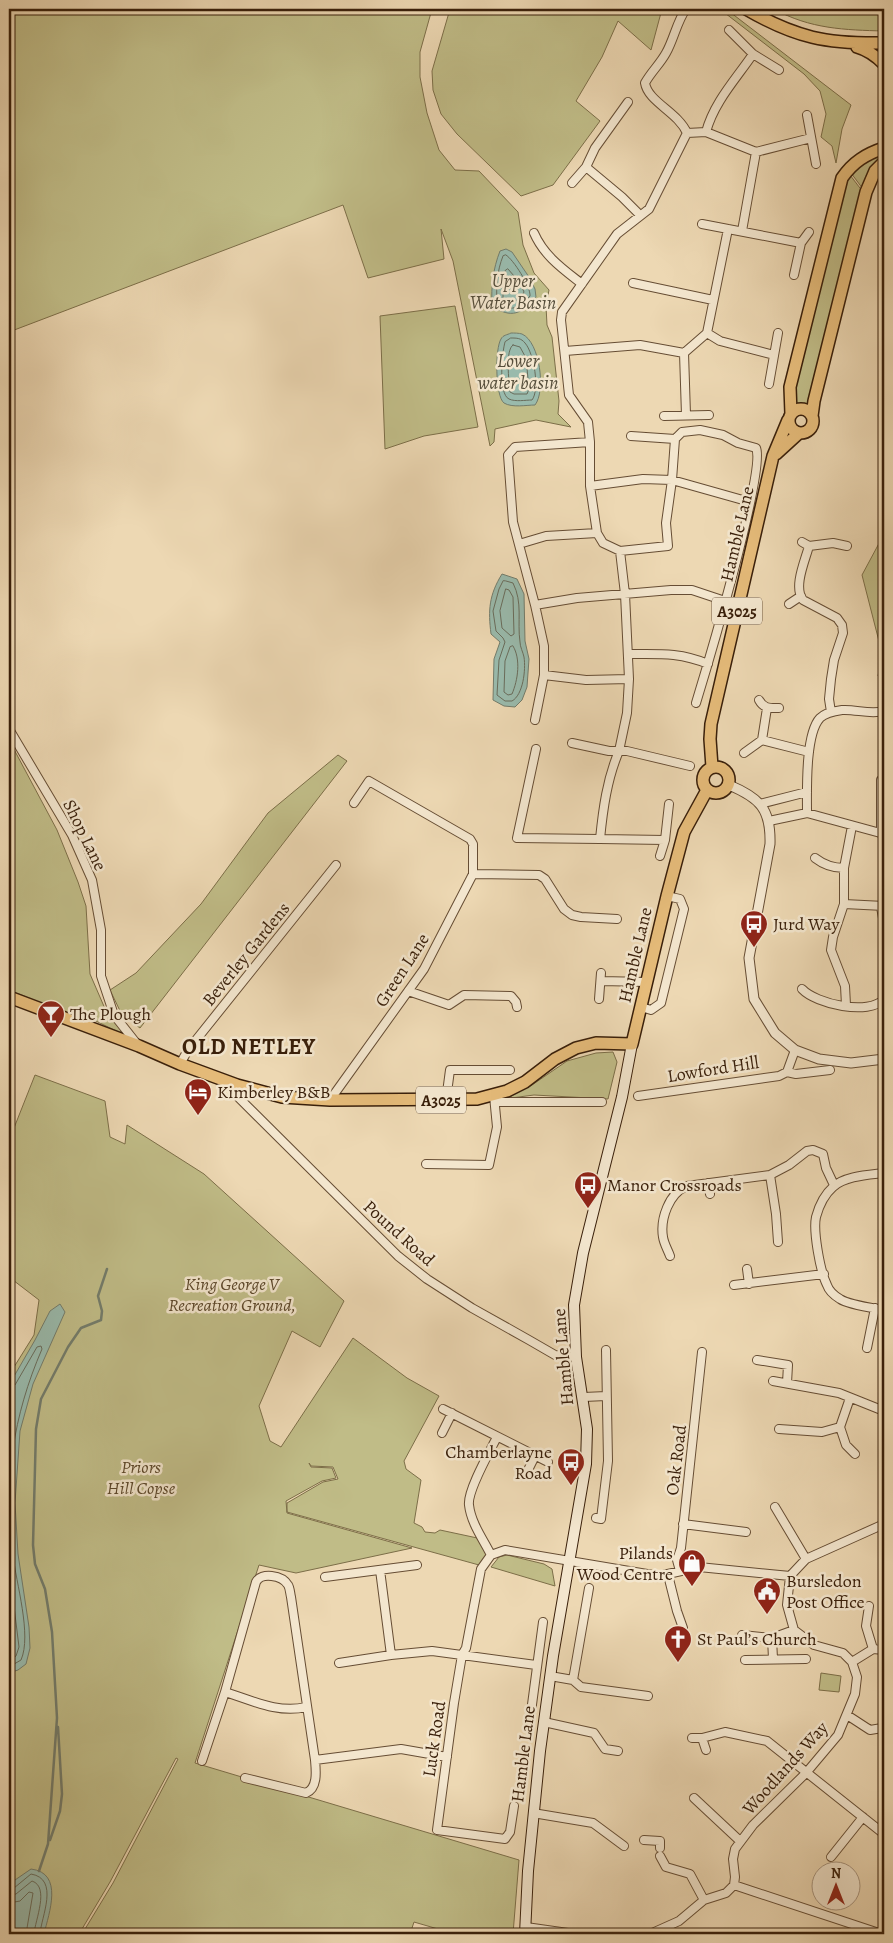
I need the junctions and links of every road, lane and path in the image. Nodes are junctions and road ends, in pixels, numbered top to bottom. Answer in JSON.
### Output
{"nodes":[{"id":1,"x":746,"y":9,"type":"edge"},
{"id":2,"x":683,"y":11,"type":"edge"},
{"id":3,"x":728,"y":30,"type":"dead end"},
{"id":4,"x":842,"y":42,"type":"junction"},
{"id":5,"x":884,"y":43,"type":"edge"},
{"id":6,"x":753,"y":54,"type":"junction"},
{"id":7,"x":884,"y":64,"type":"edge"},
{"id":8,"x":779,"y":70,"type":"dead end"},
{"id":9,"x":628,"y":102,"type":"dead end"},
{"id":10,"x":807,"y":115,"type":"dead end"},
{"id":11,"x":706,"y":132,"type":"junction"},
{"id":12,"x":687,"y":133,"type":"junction"},
{"id":13,"x":811,"y":138,"type":"junction"},
{"id":14,"x":884,"y":148,"type":"edge"},
{"id":15,"x":756,"y":152,"type":"junction"},
{"id":16,"x":884,"y":162,"type":"edge"},
{"id":17,"x":816,"y":164,"type":"dead end"},
{"id":18,"x":586,"y":167,"type":"junction"},
{"id":19,"x":572,"y":184,"type":"dead end"},
{"id":20,"x":640,"y":215,"type":"junction"},
{"id":21,"x":702,"y":224,"type":"dead end"},
{"id":22,"x":728,"y":230,"type":"junction"},
{"id":23,"x":742,"y":231,"type":"junction"},
{"id":24,"x":809,"y":232,"type":"dead end"},
{"id":25,"x":534,"y":233,"type":"dead end"},
{"id":26,"x":801,"y":243,"type":"junction"},
{"id":27,"x":794,"y":276,"type":"dead end"},
{"id":28,"x":633,"y":283,"type":"dead end"},
{"id":29,"x":582,"y":284,"type":"junction"},
{"id":30,"x":713,"y":300,"type":"junction"},
{"id":31,"x":707,"y":333,"type":"junction"},
{"id":32,"x":778,"y":333,"type":"dead end"},
{"id":33,"x":565,"y":351,"type":"junction"},
{"id":34,"x":684,"y":353,"type":"junction"},
{"id":35,"x":774,"y":355,"type":"junction"},
{"id":36,"x":769,"y":384,"type":"dead end"},
{"id":37,"x":686,"y":415,"type":"junction"},
{"id":38,"x":709,"y":415,"type":"dead end"},
{"id":39,"x":664,"y":416,"type":"dead end"},
{"id":40,"x":812,"y":416,"type":"junction"},
{"id":41,"x":790,"y":417,"type":"junction"},
{"id":42,"x":799,"y":434,"type":"junction"},
{"id":43,"x":631,"y":436,"type":"dead end"},
{"id":44,"x":676,"y":438,"type":"junction"},
{"id":45,"x":590,"y":442,"type":"junction"},
{"id":46,"x":773,"y":456,"type":"junction"},
{"id":47,"x":672,"y":480,"type":"junction"},
{"id":48,"x":590,"y":486,"type":"junction"},
{"id":49,"x":750,"y":502,"type":"junction"},
{"id":50,"x":597,"y":534,"type":"junction"},
{"id":51,"x":519,"y":544,"type":"junction"},
{"id":52,"x":847,"y":546,"type":"dead end"},
{"id":53,"x":620,"y":551,"type":"junction"},
{"id":54,"x":625,"y":594,"type":"junction"},
{"id":55,"x":801,"y":596,"type":"junction"},
{"id":56,"x":725,"y":601,"type":"junction"},
{"id":57,"x":789,"y":604,"type":"dead end"},
{"id":58,"x":535,"y":605,"type":"junction"},
{"id":59,"x":628,"y":654,"type":"junction"},
{"id":60,"x":708,"y":664,"type":"junction"},
{"id":61,"x":544,"y":675,"type":"junction"},
{"id":62,"x":628,"y":679,"type":"junction"},
{"id":63,"x":759,"y":700,"type":"dead end"},
{"id":64,"x":696,"y":703,"type":"dead end"},
{"id":65,"x":767,"y":708,"type":"junction"},
{"id":66,"x":779,"y":708,"type":"dead end"},
{"id":67,"x":884,"y":711,"type":"edge"},
{"id":68,"x":830,"y":712,"type":"junction"},
{"id":69,"x":534,"y":720,"type":"dead end"},
{"id":70,"x":9,"y":729,"type":"edge"},
{"id":71,"x":762,"y":740,"type":"junction"},
{"id":72,"x":572,"y":743,"type":"dead end"},
{"id":73,"x":536,"y":749,"type":"dead end"},
{"id":74,"x":619,"y":751,"type":"junction"},
{"id":75,"x":809,"y":752,"type":"junction"},
{"id":76,"x":744,"y":753,"type":"dead end"},
{"id":77,"x":690,"y":766,"type":"dead end"},
{"id":78,"x":712,"y":767,"type":"junction"},
{"id":79,"x":880,"y":778,"type":"edge"},
{"id":80,"x":729,"y":785,"type":"junction"},
{"id":81,"x":707,"y":790,"type":"junction"},
{"id":82,"x":807,"y":792,"type":"junction"},
{"id":83,"x":354,"y":803,"type":"dead end"},
{"id":84,"x":670,"y":804,"type":"dead end"},
{"id":85,"x":760,"y":804,"type":"junction"},
{"id":86,"x":807,"y":813,"type":"junction"},
{"id":87,"x":769,"y":821,"type":"junction"},
{"id":88,"x":852,"y":826,"type":"junction"},
{"id":89,"x":883,"y":834,"type":"edge"},
{"id":90,"x":600,"y":839,"type":"junction"},
{"id":91,"x":665,"y":840,"type":"junction"},
{"id":92,"x":660,"y":856,"type":"dead end"},
{"id":93,"x":815,"y":858,"type":"dead end"},
{"id":94,"x":336,"y":865,"type":"dead end"},
{"id":95,"x":844,"y":868,"type":"junction"},
{"id":96,"x":473,"y":874,"type":"junction"},
{"id":97,"x":667,"y":896,"type":"junction"},
{"id":98,"x":844,"y":904,"type":"junction"},
{"id":99,"x":882,"y":906,"type":"edge"},
{"id":100,"x":617,"y":918,"type":"dead end"},
{"id":101,"x":883,"y":918,"type":"dead end"},
{"id":102,"x":647,"y":982,"type":"junction"},
{"id":103,"x":802,"y":989,"type":"dead end"},
{"id":104,"x":408,"y":991,"type":"junction"},
{"id":105,"x":9,"y":997,"type":"edge"},
{"id":106,"x":599,"y":998,"type":"dead end"},
{"id":107,"x":883,"y":1002,"type":"edge"},
{"id":108,"x":846,"y":1005,"type":"junction"},
{"id":109,"x":517,"y":1007,"type":"dead end"},
{"id":110,"x":641,"y":1007,"type":"junction"},
{"id":111,"x":632,"y":1044,"type":"junction"},
{"id":112,"x":139,"y":1046,"type":"junction"},
{"id":113,"x":795,"y":1050,"type":"junction"},
{"id":114,"x":884,"y":1059,"type":"edge"},
{"id":115,"x":180,"y":1064,"type":"junction"},
{"id":116,"x":510,"y":1070,"type":"dead end"},
{"id":117,"x":830,"y":1070,"type":"dead end"},
{"id":118,"x":787,"y":1072,"type":"junction"},
{"id":119,"x":237,"y":1086,"type":"junction"},
{"id":120,"x":642,"y":1094,"type":"dead end"},
{"id":121,"x":495,"y":1099,"type":"junction"},
{"id":122,"x":330,"y":1100,"type":"junction"},
{"id":123,"x":446,"y":1100,"type":"junction"},
{"id":124,"x":602,"y":1102,"type":"dead end"},
{"id":125,"x":884,"y":1172,"type":"edge"},
{"id":126,"x":430,"y":1174,"type":"dead end"},
{"id":127,"x":770,"y":1175,"type":"junction"},
{"id":128,"x":708,"y":1183,"type":"junction"},
{"id":129,"x":834,"y":1186,"type":"junction"},
{"id":130,"x":710,"y":1194,"type":"dead end"},
{"id":131,"x":778,"y":1242,"type":"dead end"},
{"id":132,"x":670,"y":1256,"type":"dead end"},
{"id":133,"x":747,"y":1269,"type":"dead end"},
{"id":134,"x":824,"y":1274,"type":"junction"},
{"id":135,"x":749,"y":1284,"type":"junction"},
{"id":136,"x":734,"y":1285,"type":"dead end"},
{"id":137,"x":875,"y":1308,"type":"junction"},
{"id":138,"x":884,"y":1310,"type":"edge"},
{"id":139,"x":866,"y":1348,"type":"dead end"},
{"id":140,"x":606,"y":1350,"type":"dead end"},
{"id":141,"x":702,"y":1352,"type":"dead end"},
{"id":142,"x":576,"y":1357,"type":"junction"},
{"id":143,"x":757,"y":1360,"type":"dead end"},
{"id":144,"x":773,"y":1382,"type":"dead end"},
{"id":145,"x":787,"y":1383,"type":"junction"},
{"id":146,"x":606,"y":1396,"type":"junction"},
{"id":147,"x":584,"y":1397,"type":"junction"},
{"id":148,"x":850,"y":1398,"type":"junction"},
{"id":149,"x":443,"y":1409,"type":"dead end"},
{"id":150,"x":884,"y":1411,"type":"edge"},
{"id":151,"x":452,"y":1413,"type":"junction"},
{"id":152,"x":840,"y":1428,"type":"junction"},
{"id":153,"x":779,"y":1429,"type":"dead end"},
{"id":154,"x":442,"y":1433,"type":"dead end"},
{"id":155,"x":497,"y":1437,"type":"junction"},
{"id":156,"x":855,"y":1454,"type":"dead end"},
{"id":157,"x":535,"y":1456,"type":"junction"},
{"id":158,"x":548,"y":1462,"type":"dead end"},
{"id":159,"x":524,"y":1476,"type":"dead end"},
{"id":160,"x":775,"y":1507,"type":"dead end"},
{"id":161,"x":596,"y":1518,"type":"dead end"},
{"id":162,"x":683,"y":1524,"type":"junction"},
{"id":163,"x":884,"y":1524,"type":"edge"},
{"id":164,"x":746,"y":1532,"type":"dead end"},
{"id":165,"x":491,"y":1555,"type":"junction"},
{"id":166,"x":806,"y":1559,"type":"junction"},
{"id":167,"x":570,"y":1562,"type":"junction"},
{"id":168,"x":417,"y":1566,"type":"dead end"},
{"id":169,"x":380,"y":1570,"type":"junction"},
{"id":170,"x":680,"y":1571,"type":"junction"},
{"id":171,"x":668,"y":1574,"type":"junction"},
{"id":172,"x":790,"y":1576,"type":"junction"},
{"id":173,"x":325,"y":1577,"type":"dead end"},
{"id":174,"x":588,"y":1588,"type":"dead end"},
{"id":175,"x":576,"y":1603,"type":"dead end"},
{"id":176,"x":585,"y":1605,"type":"junction"},
{"id":177,"x":869,"y":1606,"type":"dead end"},
{"id":178,"x":543,"y":1622,"type":"dead end"},
{"id":179,"x":683,"y":1628,"type":"dead end"},
{"id":180,"x":794,"y":1630,"type":"junction"},
{"id":181,"x":742,"y":1635,"type":"dead end"},
{"id":182,"x":772,"y":1638,"type":"junction"},
{"id":183,"x":872,"y":1649,"type":"junction"},
{"id":184,"x":884,"y":1650,"type":"edge"},
{"id":185,"x":391,"y":1655,"type":"junction"},
{"id":186,"x":462,"y":1655,"type":"junction"},
{"id":187,"x":773,"y":1659,"type":"junction"},
{"id":188,"x":806,"y":1659,"type":"dead end"},
{"id":189,"x":745,"y":1660,"type":"dead end"},
{"id":190,"x":852,"y":1662,"type":"junction"},
{"id":191,"x":338,"y":1663,"type":"dead end"},
{"id":192,"x":536,"y":1666,"type":"junction"},
{"id":193,"x":550,"y":1676,"type":"junction"},
{"id":194,"x":573,"y":1680,"type":"junction"},
{"id":195,"x":225,"y":1692,"type":"junction"},
{"id":196,"x":648,"y":1696,"type":"dead end"},
{"id":197,"x":306,"y":1707,"type":"junction"},
{"id":198,"x":531,"y":1712,"type":"dead end"},
{"id":199,"x":847,"y":1715,"type":"junction"},
{"id":200,"x":544,"y":1722,"type":"junction"},
{"id":201,"x":882,"y":1728,"type":"dead end"},
{"id":202,"x":692,"y":1738,"type":"dead end"},
{"id":203,"x":702,"y":1738,"type":"junction"},
{"id":204,"x":706,"y":1750,"type":"dead end"},
{"id":205,"x":618,"y":1751,"type":"dead end"},
{"id":206,"x":447,"y":1757,"type":"junction"},
{"id":207,"x":315,"y":1760,"type":"junction"},
{"id":208,"x":202,"y":1761,"type":"dead end"},
{"id":209,"x":806,"y":1773,"type":"junction"},
{"id":210,"x":245,"y":1778,"type":"dead end"},
{"id":211,"x":694,"y":1798,"type":"dead end"},
{"id":212,"x":514,"y":1806,"type":"dead end"},
{"id":213,"x":533,"y":1813,"type":"junction"},
{"id":214,"x":863,"y":1817,"type":"junction"},
{"id":215,"x":884,"y":1834,"type":"edge"},
{"id":216,"x":644,"y":1840,"type":"dead end"},
{"id":217,"x":740,"y":1841,"type":"junction"},
{"id":218,"x":624,"y":1846,"type":"dead end"},
{"id":219,"x":831,"y":1858,"type":"dead end"},
{"id":220,"x":734,"y":1885,"type":"junction"},
{"id":221,"x":704,"y":1900,"type":"junction"},
{"id":222,"x":526,"y":1931,"type":"edge"},
{"id":223,"x":575,"y":1934,"type":"edge"},
{"id":224,"x":650,"y":1934,"type":"edge"},
{"id":225,"x":882,"y":1934,"type":"edge"}],
"edges":[{"from":1,"to":4,"type":"main road"},
{"from":2,"to":12,"type":"street"},
{"from":3,"to":6,"type":"street"},
{"from":4,"to":5,"type":"main road"},
{"from":4,"to":7,"type":"main road"},
{"from":6,"to":8,"type":"street"},
{"from":6,"to":11,"type":"street"},
{"from":9,"to":18,"type":"street"},
{"from":10,"to":13,"type":"street"},
{"from":11,"to":12,"type":"street"},
{"from":11,"to":15,"type":"street"},
{"from":12,"to":20,"type":"street"},
{"from":13,"to":15,"type":"street"},
{"from":13,"to":17,"type":"street"},
{"from":14,"to":41,"type":"main road","name":"Hamble Lane","number":"A3025"},
{"from":15,"to":23,"type":"street"},
{"from":16,"to":40,"type":"main road"},
{"from":18,"to":19,"type":"street"},
{"from":18,"to":20,"type":"street"},
{"from":20,"to":29,"type":"street"},
{"from":21,"to":22,"type":"street"},
{"from":22,"to":23,"type":"street"},
{"from":22,"to":30,"type":"street"},
{"from":23,"to":26,"type":"street"},
{"from":24,"to":26,"type":"street"},
{"from":25,"to":29,"type":"street"},
{"from":26,"to":27,"type":"street"},
{"from":28,"to":30,"type":"street"},
{"from":29,"to":33,"type":"street"},
{"from":30,"to":31,"type":"street"},
{"from":31,"to":34,"type":"street"},
{"from":31,"to":35,"type":"street"},
{"from":32,"to":35,"type":"street"},
{"from":33,"to":34,"type":"street"},
{"from":33,"to":45,"type":"street"},
{"from":34,"to":37,"type":"street"},
{"from":35,"to":36,"type":"street"},
{"from":37,"to":38,"type":"street"},
{"from":37,"to":39,"type":"street"},
{"from":40,"to":41,"type":"main road"},
{"from":40,"to":42,"type":"main road"},
{"from":41,"to":42,"type":"main road"},
{"from":41,"to":46,"type":"main road","name":"Hamble Lane","number":"A3025"},
{"from":42,"to":46,"type":"main road"},
{"from":43,"to":44,"type":"street"},
{"from":44,"to":47,"type":"street"},
{"from":44,"to":49,"type":"street"},
{"from":45,"to":48,"type":"street"},
{"from":45,"to":51,"type":"street"},
{"from":46,"to":78,"type":"main road","name":"Hamble Lane","number":"A3025"},
{"from":47,"to":48,"type":"street"},
{"from":47,"to":49,"type":"street"},
{"from":47,"to":53,"type":"street"},
{"from":48,"to":50,"type":"street"},
{"from":49,"to":56,"type":"street"},
{"from":50,"to":51,"type":"street"},
{"from":50,"to":53,"type":"street"},
{"from":51,"to":58,"type":"street"},
{"from":52,"to":55,"type":"street"},
{"from":53,"to":54,"type":"street"},
{"from":54,"to":56,"type":"street"},
{"from":54,"to":58,"type":"street"},
{"from":54,"to":59,"type":"street"},
{"from":55,"to":57,"type":"street"},
{"from":55,"to":68,"type":"street"},
{"from":56,"to":60,"type":"street"},
{"from":58,"to":61,"type":"street"},
{"from":59,"to":60,"type":"street"},
{"from":59,"to":62,"type":"street"},
{"from":60,"to":64,"type":"street"},
{"from":61,"to":62,"type":"street"},
{"from":61,"to":69,"type":"street"},
{"from":62,"to":74,"type":"street"},
{"from":63,"to":65,"type":"street"},
{"from":65,"to":66,"type":"street"},
{"from":65,"to":71,"type":"street"},
{"from":67,"to":68,"type":"street"},
{"from":68,"to":75,"type":"street"},
{"from":70,"to":112,"type":"street","name":"Shop Lane"},
{"from":71,"to":75,"type":"street"},
{"from":71,"to":76,"type":"street"},
{"from":72,"to":74,"type":"street"},
{"from":73,"to":90,"type":"street"},
{"from":74,"to":77,"type":"street"},
{"from":74,"to":90,"type":"street"},
{"from":75,"to":82,"type":"street"},
{"from":78,"to":80,"type":"main road"},
{"from":78,"to":81,"type":"main road"},
{"from":79,"to":89,"type":"street"},
{"from":80,"to":81,"type":"main road"},
{"from":80,"to":85,"type":"street"},
{"from":81,"to":97,"type":"main road","name":"Hamble Lane"},
{"from":82,"to":85,"type":"street"},
{"from":82,"to":86,"type":"street"},
{"from":83,"to":96,"type":"street","name":"Green Lane"},
{"from":84,"to":91,"type":"street"},
{"from":85,"to":87,"type":"street"},
{"from":86,"to":87,"type":"street"},
{"from":86,"to":88,"type":"street"},
{"from":87,"to":113,"type":"street"},
{"from":88,"to":89,"type":"street"},
{"from":88,"to":95,"type":"street"},
{"from":90,"to":91,"type":"street"},
{"from":91,"to":92,"type":"street"},
{"from":93,"to":95,"type":"street"},
{"from":94,"to":115,"type":"street","name":"Beverley Gardens"},
{"from":95,"to":98,"type":"street"},
{"from":96,"to":100,"type":"street"},
{"from":96,"to":104,"type":"street","name":"Green Lane"},
{"from":97,"to":102,"type":"main road","name":"Hamble Lane"},
{"from":97,"to":110,"type":"street"},
{"from":98,"to":99,"type":"street"},
{"from":98,"to":108,"type":"street"},
{"from":99,"to":101,"type":"street"},
{"from":102,"to":106,"type":"street"},
{"from":102,"to":110,"type":"main road","name":"Hamble Lane"},
{"from":103,"to":108,"type":"street"},
{"from":104,"to":109,"type":"street"},
{"from":104,"to":122,"type":"street","name":"Green Lane"},
{"from":105,"to":112,"type":"main road","number":"A3025"},
{"from":107,"to":108,"type":"street"},
{"from":110,"to":111,"type":"main road","name":"Hamble Lane"},
{"from":111,"to":121,"type":"main road","number":"A3025"},
{"from":111,"to":142,"type":"main road","name":"Hamble Lane"},
{"from":112,"to":115,"type":"main road","number":"A3025"},
{"from":113,"to":114,"type":"street"},
{"from":113,"to":118,"type":"street"},
{"from":115,"to":119,"type":"main road","number":"A3025"},
{"from":116,"to":123,"type":"street"},
{"from":117,"to":118,"type":"street","name":"Lowford Hill"},
{"from":118,"to":120,"type":"street","name":"Lowford Hill"},
{"from":119,"to":122,"type":"main road","number":"A3025"},
{"from":119,"to":142,"type":"street","name":"Pound Road"},
{"from":121,"to":123,"type":"main road","number":"A3025"},
{"from":121,"to":124,"type":"street"},
{"from":121,"to":126,"type":"street"},
{"from":122,"to":123,"type":"main road","number":"A3025"},
{"from":125,"to":129,"type":"street"},
{"from":127,"to":128,"type":"street"},
{"from":127,"to":129,"type":"street"},
{"from":127,"to":131,"type":"street"},
{"from":128,"to":130,"type":"street"},
{"from":128,"to":132,"type":"street"},
{"from":129,"to":134,"type":"street"},
{"from":133,"to":135,"type":"street"},
{"from":134,"to":135,"type":"street"},
{"from":134,"to":137,"type":"street"},
{"from":135,"to":136,"type":"street"},
{"from":137,"to":138,"type":"street"},
{"from":137,"to":139,"type":"street"},
{"from":140,"to":146,"type":"street"},
{"from":141,"to":162,"type":"street","name":"Oak Road"},
{"from":142,"to":147,"type":"main road","name":"Hamble Lane"},
{"from":143,"to":145,"type":"street"},
{"from":144,"to":145,"type":"street"},
{"from":145,"to":148,"type":"street"},
{"from":146,"to":147,"type":"street"},
{"from":146,"to":161,"type":"street"},
{"from":147,"to":167,"type":"main road","name":"Hamble Lane"},
{"from":148,"to":150,"type":"street"},
{"from":148,"to":152,"type":"street"},
{"from":149,"to":151,"type":"street"},
{"from":151,"to":154,"type":"street"},
{"from":151,"to":155,"type":"street"},
{"from":152,"to":153,"type":"street"},
{"from":152,"to":156,"type":"street"},
{"from":155,"to":157,"type":"street"},
{"from":155,"to":165,"type":"street"},
{"from":157,"to":158,"type":"street"},
{"from":157,"to":159,"type":"street"},
{"from":160,"to":166,"type":"street"},
{"from":162,"to":164,"type":"street"},
{"from":162,"to":170,"type":"street","name":"Oak Road"},
{"from":163,"to":166,"type":"street"},
{"from":165,"to":167,"type":"street"},
{"from":165,"to":186,"type":"street","name":"Luck Road"},
{"from":166,"to":172,"type":"street"},
{"from":167,"to":171,"type":"street"},
{"from":167,"to":193,"type":"main road","name":"Hamble Lane"},
{"from":168,"to":169,"type":"street"},
{"from":169,"to":173,"type":"street"},
{"from":169,"to":185,"type":"street"},
{"from":170,"to":171,"type":"street"},
{"from":170,"to":172,"type":"street"},
{"from":171,"to":179,"type":"street"},
{"from":172,"to":180,"type":"street"},
{"from":174,"to":176,"type":"street"},
{"from":175,"to":176,"type":"street"},
{"from":176,"to":194,"type":"street"},
{"from":177,"to":183,"type":"street"},
{"from":178,"to":192,"type":"street"},
{"from":180,"to":182,"type":"street"},
{"from":180,"to":190,"type":"street"},
{"from":181,"to":182,"type":"street"},
{"from":182,"to":187,"type":"street"},
{"from":183,"to":184,"type":"street"},
{"from":183,"to":190,"type":"street"},
{"from":185,"to":186,"type":"street"},
{"from":185,"to":191,"type":"street"},
{"from":186,"to":192,"type":"street"},
{"from":186,"to":206,"type":"street","name":"Luck Road"},
{"from":187,"to":188,"type":"street"},
{"from":187,"to":189,"type":"street"},
{"from":190,"to":199,"type":"street","name":"Woodlands Way"},
{"from":192,"to":198,"type":"street"},
{"from":193,"to":194,"type":"street"},
{"from":193,"to":200,"type":"main road","name":"Hamble Lane"},
{"from":194,"to":196,"type":"street"},
{"from":195,"to":197,"type":"street"},
{"from":195,"to":197,"type":"street"},
{"from":195,"to":208,"type":"street"},
{"from":197,"to":207,"type":"street"},
{"from":199,"to":201,"type":"street"},
{"from":199,"to":209,"type":"street","name":"Woodlands Way"},
{"from":200,"to":205,"type":"street"},
{"from":200,"to":213,"type":"main road","name":"Hamble Lane"},
{"from":202,"to":203,"type":"street"},
{"from":203,"to":204,"type":"street"},
{"from":203,"to":209,"type":"street"},
{"from":206,"to":207,"type":"street"},
{"from":206,"to":212,"type":"street","name":"Luck Road"},
{"from":207,"to":210,"type":"street"},
{"from":209,"to":214,"type":"street"},
{"from":209,"to":217,"type":"street","name":"Woodlands Way"},
{"from":211,"to":217,"type":"street"},
{"from":213,"to":218,"type":"street"},
{"from":213,"to":222,"type":"main road","name":"Hamble Lane"},
{"from":214,"to":215,"type":"street"},
{"from":214,"to":219,"type":"street"},
{"from":216,"to":221,"type":"street"},
{"from":217,"to":220,"type":"street","name":"Woodlands Way"},
{"from":220,"to":221,"type":"street"},
{"from":220,"to":225,"type":"street"},
{"from":221,"to":224,"type":"street"},
{"from":222,"to":223,"type":"street"}]}
